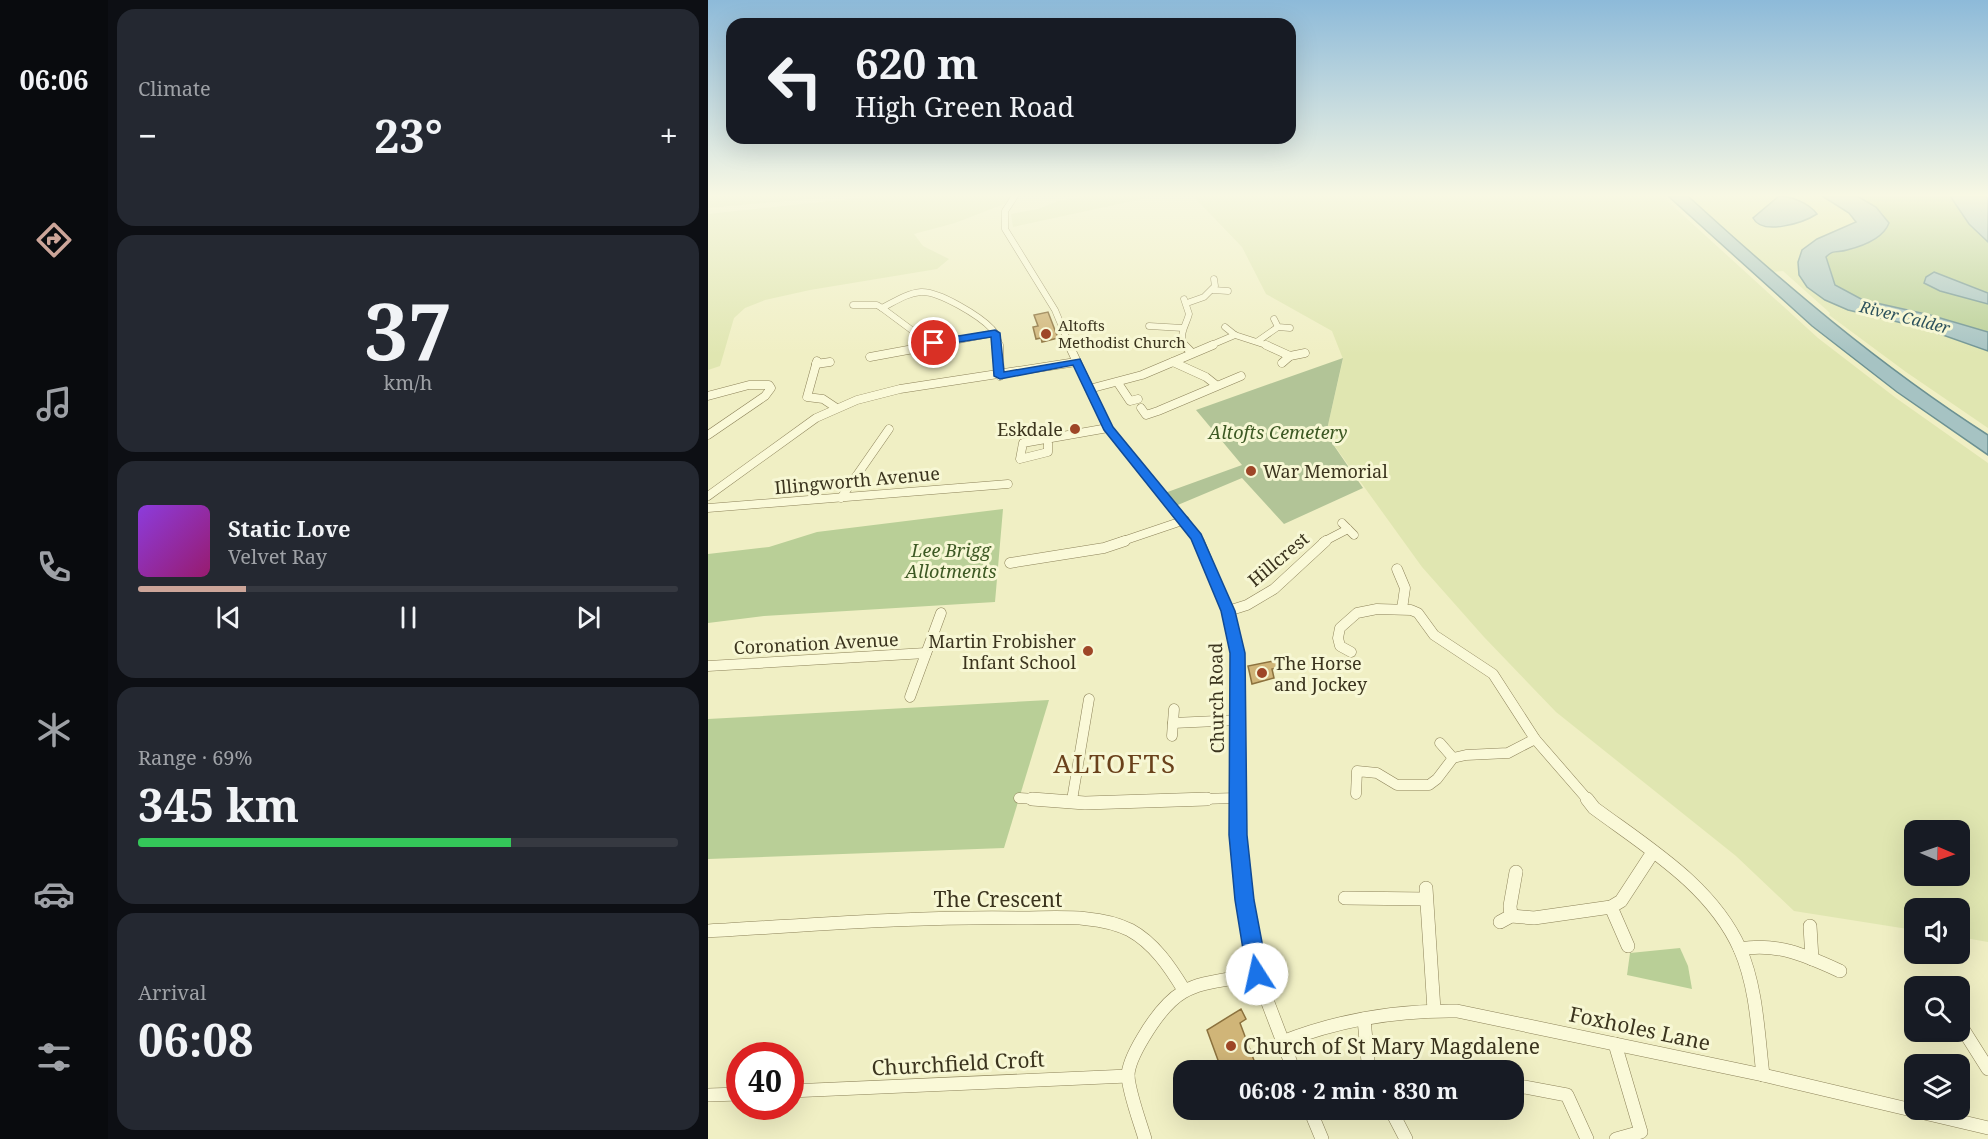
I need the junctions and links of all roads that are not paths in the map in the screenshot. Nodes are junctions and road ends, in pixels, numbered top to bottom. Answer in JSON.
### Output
{"nodes":[{"id":1,"x":1018,"y":249,"type":"edge"},
{"id":2,"x":1214,"y":279,"type":"dead end"},
{"id":3,"x":1235,"y":286,"type":"dead end"},
{"id":4,"x":1213,"y":290,"type":"junction"},
{"id":5,"x":852,"y":306,"type":"dead end"},
{"id":6,"x":882,"y":308,"type":"junction"},
{"id":7,"x":1274,"y":319,"type":"dead end"},
{"id":8,"x":1149,"y":326,"type":"dead end"},
{"id":9,"x":1225,"y":327,"type":"dead end"},
{"id":10,"x":1278,"y":327,"type":"junction"},
{"id":11,"x":1183,"y":328,"type":"junction"},
{"id":12,"x":1290,"y":328,"type":"dead end"},
{"id":13,"x":995,"y":333,"type":"junction"},
{"id":14,"x":1235,"y":335,"type":"junction"},
{"id":15,"x":1258,"y":341,"type":"junction"},
{"id":16,"x":917,"y":346,"type":"junction"},
{"id":17,"x":1191,"y":352,"type":"junction"},
{"id":18,"x":1305,"y":353,"type":"dead end"},
{"id":19,"x":1290,"y":356,"type":"junction"},
{"id":20,"x":866,"y":358,"type":"dead end"},
{"id":21,"x":831,"y":362,"type":"dead end"},
{"id":22,"x":1076,"y":362,"type":"junction"},
{"id":23,"x":1173,"y":362,"type":"junction"},
{"id":24,"x":1282,"y":363,"type":"dead end"},
{"id":25,"x":1000,"y":376,"type":"junction"},
{"id":26,"x":1241,"y":376,"type":"dead end"},
{"id":27,"x":1118,"y":382,"type":"junction"},
{"id":28,"x":1216,"y":385,"type":"junction"},
{"id":29,"x":1089,"y":389,"type":"junction"},
{"id":30,"x":708,"y":396,"type":"edge"},
{"id":31,"x":1138,"y":399,"type":"dead end"},
{"id":32,"x":835,"y":407,"type":"junction"},
{"id":33,"x":1141,"y":408,"type":"dead end"},
{"id":34,"x":1108,"y":428,"type":"junction"},
{"id":35,"x":885,"y":431,"type":"dead end"},
{"id":36,"x":708,"y":435,"type":"edge"},
{"id":37,"x":1048,"y":442,"type":"dead end"},
{"id":38,"x":1008,"y":484,"type":"dead end"},
{"id":39,"x":711,"y":493,"type":"edge"},
{"id":40,"x":841,"y":498,"type":"junction"},
{"id":41,"x":708,"y":508,"type":"edge"},
{"id":42,"x":1185,"y":520,"type":"junction"},
{"id":43,"x":1348,"y":529,"type":"dead end"},
{"id":44,"x":1010,"y":563,"type":"dead end"},
{"id":45,"x":1402,"y":572,"type":"dead end"},
{"id":46,"x":1402,"y":609,"type":"junction"},
{"id":47,"x":1228,"y":611,"type":"junction"},
{"id":48,"x":941,"y":613,"type":"dead end"},
{"id":49,"x":1352,"y":652,"type":"dead end"},
{"id":50,"x":926,"y":653,"type":"junction"},
{"id":51,"x":708,"y":666,"type":"edge"},
{"id":52,"x":910,"y":697,"type":"dead end"},
{"id":53,"x":1089,"y":699,"type":"dead end"},
{"id":54,"x":1174,"y":709,"type":"dead end"},
{"id":55,"x":1239,"y":720,"type":"junction"},
{"id":56,"x":1173,"y":723,"type":"junction"},
{"id":57,"x":1172,"y":736,"type":"dead end"},
{"id":58,"x":1535,"y":739,"type":"junction"},
{"id":59,"x":1440,"y":743,"type":"dead end"},
{"id":60,"x":1453,"y":758,"type":"junction"},
{"id":61,"x":1356,"y":794,"type":"dead end"},
{"id":62,"x":1019,"y":798,"type":"dead end"},
{"id":63,"x":1237,"y":798,"type":"junction"},
{"id":64,"x":1072,"y":801,"type":"junction"},
{"id":65,"x":1653,"y":852,"type":"junction"},
{"id":66,"x":1516,"y":872,"type":"dead end"},
{"id":67,"x":1345,"y":898,"type":"dead end"},
{"id":68,"x":1611,"y":907,"type":"junction"},
{"id":69,"x":1810,"y":926,"type":"dead end"},
{"id":70,"x":708,"y":931,"type":"edge"},
{"id":71,"x":1628,"y":946,"type":"dead end"},
{"id":72,"x":1740,"y":948,"type":"junction"},
{"id":73,"x":1812,"y":959,"type":"junction"},
{"id":74,"x":1840,"y":971,"type":"dead end"},
{"id":75,"x":1257,"y":974,"type":"junction"},
{"id":76,"x":1184,"y":990,"type":"junction"},
{"id":77,"x":1434,"y":1010,"type":"junction"},
{"id":78,"x":1364,"y":1018,"type":"junction"},
{"id":79,"x":1970,"y":1039,"type":"edge"},
{"id":80,"x":1282,"y":1042,"type":"junction"},
{"id":81,"x":1615,"y":1044,"type":"junction"},
{"id":82,"x":1289,"y":1060,"type":"edge"},
{"id":83,"x":1368,"y":1060,"type":"edge"},
{"id":84,"x":1988,"y":1069,"type":"edge"},
{"id":85,"x":1763,"y":1075,"type":"junction"},
{"id":86,"x":1128,"y":1076,"type":"junction"},
{"id":87,"x":1524,"y":1087,"type":"edge"},
{"id":88,"x":804,"y":1090,"type":"edge"},
{"id":89,"x":726,"y":1094,"type":"edge"},
{"id":90,"x":708,"y":1095,"type":"edge"},
{"id":91,"x":1314,"y":1120,"type":"edge"},
{"id":92,"x":1396,"y":1120,"type":"edge"},
{"id":93,"x":1988,"y":1128,"type":"edge"},
{"id":94,"x":1642,"y":1136,"type":"edge"},
{"id":95,"x":1145,"y":1139,"type":"edge"},
{"id":96,"x":1322,"y":1139,"type":"edge"},
{"id":97,"x":1406,"y":1139,"type":"edge"},
{"id":98,"x":1587,"y":1139,"type":"edge"},
{"id":99,"x":1616,"y":1139,"type":"edge"}],
"edges":[{"from":1,"to":22,"type":"street","name":"Church Road"},
{"from":2,"to":4,"type":"street"},
{"from":3,"to":4,"type":"street"},
{"from":4,"to":11,"type":"street"},
{"from":5,"to":6,"type":"street"},
{"from":6,"to":13,"type":"street"},
{"from":6,"to":16,"type":"street"},
{"from":7,"to":10,"type":"street"},
{"from":8,"to":11,"type":"street"},
{"from":9,"to":14,"type":"street"},
{"from":10,"to":12,"type":"street"},
{"from":10,"to":15,"type":"street"},
{"from":11,"to":17,"type":"street"},
{"from":13,"to":16,"type":"street"},
{"from":13,"to":25,"type":"street"},
{"from":14,"to":15,"type":"street"},
{"from":14,"to":17,"type":"street"},
{"from":15,"to":19,"type":"street"},
{"from":16,"to":20,"type":"street"},
{"from":17,"to":23,"type":"street"},
{"from":18,"to":19,"type":"street"},
{"from":19,"to":24,"type":"street"},
{"from":21,"to":32,"type":"street"},
{"from":22,"to":25,"type":"street"},
{"from":22,"to":29,"type":"street","name":"Church Road"},
{"from":23,"to":27,"type":"street"},
{"from":23,"to":28,"type":"street"},
{"from":25,"to":32,"type":"street"},
{"from":26,"to":28,"type":"street"},
{"from":27,"to":29,"type":"street"},
{"from":27,"to":31,"type":"street"},
{"from":28,"to":33,"type":"street"},
{"from":29,"to":34,"type":"street","name":"Church Road"},
{"from":30,"to":36,"type":"street"},
{"from":32,"to":39,"type":"street"},
{"from":34,"to":37,"type":"street"},
{"from":34,"to":42,"type":"street","name":"Church Road"},
{"from":35,"to":40,"type":"street"},
{"from":38,"to":40,"type":"street","name":"Illingworth Avenue"},
{"from":40,"to":41,"type":"street","name":"Illingworth Avenue"},
{"from":42,"to":44,"type":"street"},
{"from":42,"to":47,"type":"street","name":"Church Road"},
{"from":43,"to":47,"type":"street","name":"Hillcrest"},
{"from":45,"to":46,"type":"street"},
{"from":46,"to":49,"type":"street"},
{"from":46,"to":58,"type":"street"},
{"from":47,"to":55,"type":"street","name":"Church Road"},
{"from":48,"to":50,"type":"street","name":"Coronation Avenue"},
{"from":50,"to":51,"type":"street","name":"Coronation Avenue"},
{"from":50,"to":52,"type":"street","name":"Coronation Avenue"},
{"from":53,"to":64,"type":"street"},
{"from":54,"to":56,"type":"street"},
{"from":55,"to":56,"type":"street"},
{"from":55,"to":63,"type":"street","name":"Church Road"},
{"from":56,"to":57,"type":"street"},
{"from":58,"to":60,"type":"street"},
{"from":58,"to":65,"type":"street"},
{"from":59,"to":60,"type":"street"},
{"from":60,"to":61,"type":"street"},
{"from":62,"to":64,"type":"street"},
{"from":63,"to":64,"type":"street"},
{"from":63,"to":75,"type":"street","name":"Church Road"},
{"from":65,"to":68,"type":"street"},
{"from":65,"to":72,"type":"street"},
{"from":66,"to":68,"type":"street"},
{"from":67,"to":77,"type":"street"},
{"from":68,"to":71,"type":"street"},
{"from":69,"to":73,"type":"street"},
{"from":70,"to":76,"type":"street","name":"The Crescent"},
{"from":72,"to":73,"type":"street"},
{"from":72,"to":85,"type":"street"},
{"from":73,"to":74,"type":"street"},
{"from":75,"to":76,"type":"street"},
{"from":75,"to":80,"type":"street","name":"Church Road"},
{"from":76,"to":86,"type":"street"},
{"from":77,"to":78,"type":"street","name":"Foxholes Lane"},
{"from":77,"to":81,"type":"street","name":"Foxholes Lane"},
{"from":78,"to":80,"type":"street","name":"Foxholes Lane"},
{"from":78,"to":83,"type":"street"},
{"from":79,"to":84,"type":"street"},
{"from":80,"to":82,"type":"street","name":"Church Road"},
{"from":81,"to":85,"type":"street","name":"Foxholes Lane"},
{"from":81,"to":94,"type":"street"},
{"from":85,"to":93,"type":"street","name":"Foxholes Lane"},
{"from":86,"to":88,"type":"street","name":"Churchfield Croft"},
{"from":86,"to":95,"type":"street"},
{"from":87,"to":98,"type":"street"},
{"from":89,"to":90,"type":"street"},
{"from":91,"to":96,"type":"street"},
{"from":92,"to":97,"type":"street"},
{"from":94,"to":99,"type":"street"}]}
